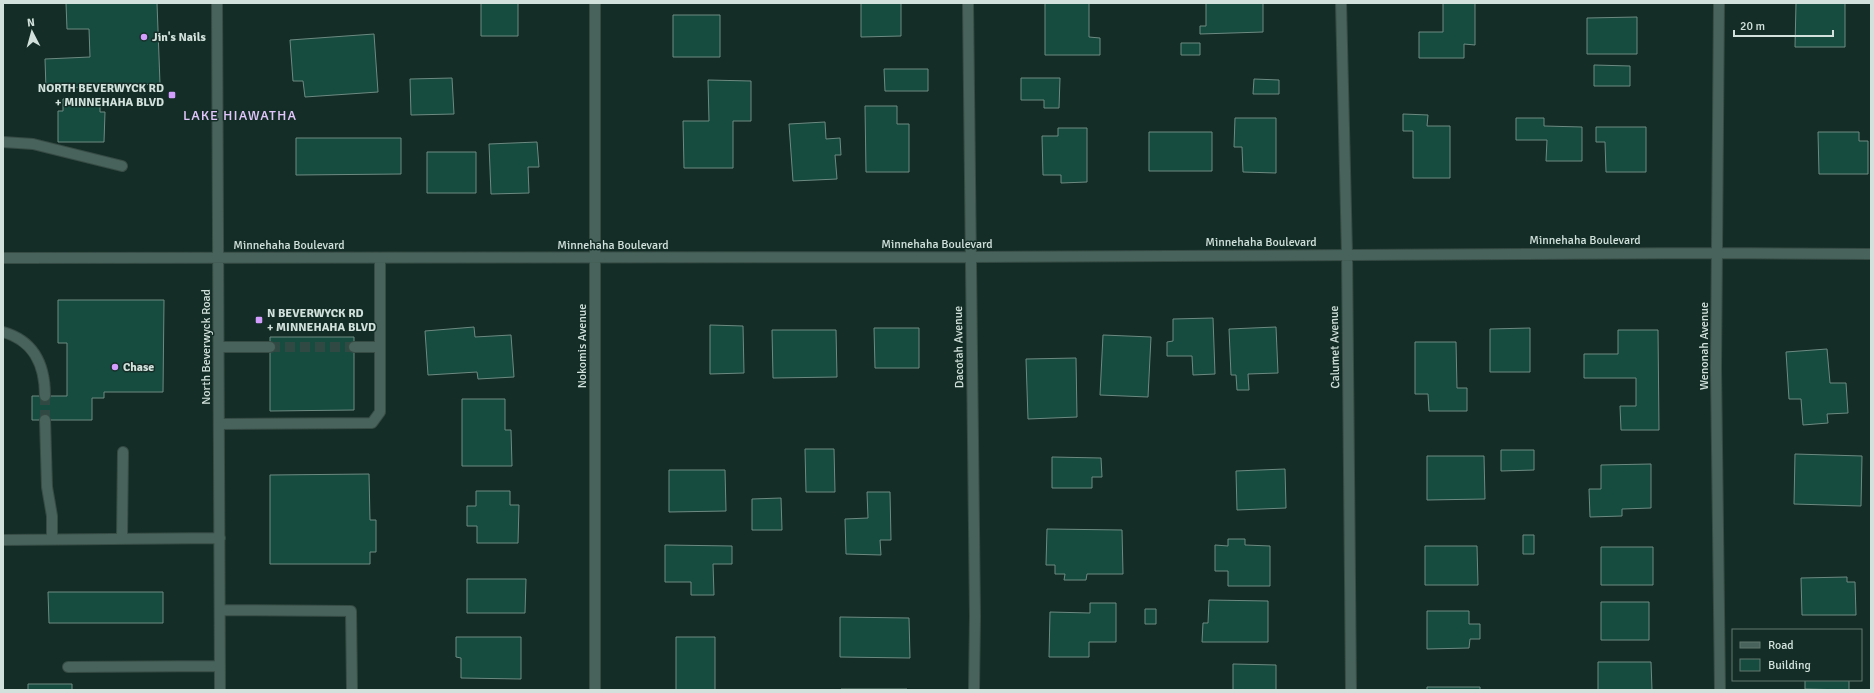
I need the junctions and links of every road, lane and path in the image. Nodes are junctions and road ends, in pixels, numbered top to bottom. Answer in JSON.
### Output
{"nodes":[{"id":1,"x":217,"y":3,"type":"edge"},
{"id":2,"x":595,"y":3,"type":"edge"},
{"id":3,"x":968,"y":3,"type":"edge"},
{"id":4,"x":1341,"y":3,"type":"edge"},
{"id":5,"x":1719,"y":3,"type":"edge"},
{"id":6,"x":3,"y":142,"type":"edge"},
{"id":7,"x":122,"y":166,"type":"dead end"},
{"id":8,"x":1717,"y":253,"type":"junction"},
{"id":9,"x":1347,"y":254,"type":"junction"},
{"id":10,"x":1871,"y":254,"type":"edge"},
{"id":11,"x":971,"y":257,"type":"junction"},
{"id":12,"x":3,"y":258,"type":"edge"},
{"id":13,"x":218,"y":258,"type":"junction"},
{"id":14,"x":380,"y":258,"type":"junction"},
{"id":15,"x":595,"y":258,"type":"junction"},
{"id":16,"x":3,"y":332,"type":"edge"},
{"id":17,"x":219,"y":347,"type":"junction"},
{"id":18,"x":270,"y":347,"type":"tunnel mouth"},
{"id":19,"x":354,"y":347,"type":"tunnel mouth"},
{"id":20,"x":380,"y":347,"type":"junction"},
{"id":21,"x":45,"y":396,"type":"tunnel mouth"},
{"id":22,"x":45,"y":420,"type":"tunnel mouth"},
{"id":23,"x":219,"y":424,"type":"junction"},
{"id":24,"x":123,"y":452,"type":"dead end"},
{"id":25,"x":122,"y":538,"type":"junction"},
{"id":26,"x":220,"y":538,"type":"junction"},
{"id":27,"x":52,"y":539,"type":"junction"},
{"id":28,"x":3,"y":540,"type":"edge"},
{"id":29,"x":220,"y":610,"type":"junction"},
{"id":30,"x":220,"y":666,"type":"junction"},
{"id":31,"x":68,"y":668,"type":"dead end"},
{"id":32,"x":220,"y":690,"type":"edge"},
{"id":33,"x":352,"y":690,"type":"edge"},
{"id":34,"x":595,"y":690,"type":"edge"},
{"id":35,"x":974,"y":690,"type":"edge"},
{"id":36,"x":1351,"y":690,"type":"edge"},
{"id":37,"x":1720,"y":690,"type":"edge"}],
"edges":[{"from":1,"to":13,"type":"street","name":"North Beverwyck Road"},
{"from":2,"to":15,"type":"street","name":"Nokomis Avenue"},
{"from":3,"to":11,"type":"street","name":"Dacotah Avenue"},
{"from":4,"to":9,"type":"street","name":"Calumet Avenue"},
{"from":5,"to":8,"type":"street","name":"Wenonah Avenue"},
{"from":6,"to":7,"type":"street"},
{"from":8,"to":9,"type":"street","name":"Minnehaha Boulevard"},
{"from":8,"to":10,"type":"street","name":"Minnehaha Boulevard"},
{"from":8,"to":37,"type":"street","name":"Wenonah Avenue"},
{"from":9,"to":11,"type":"street","name":"Minnehaha Boulevard"},
{"from":9,"to":36,"type":"street","name":"Calumet Avenue"},
{"from":11,"to":15,"type":"street","name":"Minnehaha Boulevard"},
{"from":11,"to":35,"type":"street","name":"Dacotah Avenue"},
{"from":12,"to":13,"type":"street","name":"Minnehaha Boulevard"},
{"from":13,"to":14,"type":"street","name":"Minnehaha Boulevard"},
{"from":13,"to":17,"type":"street","name":"North Beverwyck Road"},
{"from":14,"to":15,"type":"street","name":"Minnehaha Boulevard"},
{"from":14,"to":20,"type":"street"},
{"from":15,"to":34,"type":"street","name":"Nokomis Avenue"},
{"from":16,"to":21,"type":"street"},
{"from":17,"to":18,"type":"street"},
{"from":17,"to":23,"type":"street","name":"North Beverwyck Road"},
{"from":19,"to":20,"type":"street"},
{"from":20,"to":23,"type":"street"},
{"from":22,"to":27,"type":"street"},
{"from":23,"to":26,"type":"street","name":"North Beverwyck Road"},
{"from":24,"to":25,"type":"street"},
{"from":25,"to":26,"type":"street"},
{"from":25,"to":27,"type":"street"},
{"from":26,"to":29,"type":"street","name":"North Beverwyck Road"},
{"from":27,"to":28,"type":"street"},
{"from":29,"to":30,"type":"street","name":"North Beverwyck Road"},
{"from":29,"to":33,"type":"street"},
{"from":30,"to":31,"type":"street"},
{"from":30,"to":32,"type":"street","name":"North Beverwyck Road"}]}
